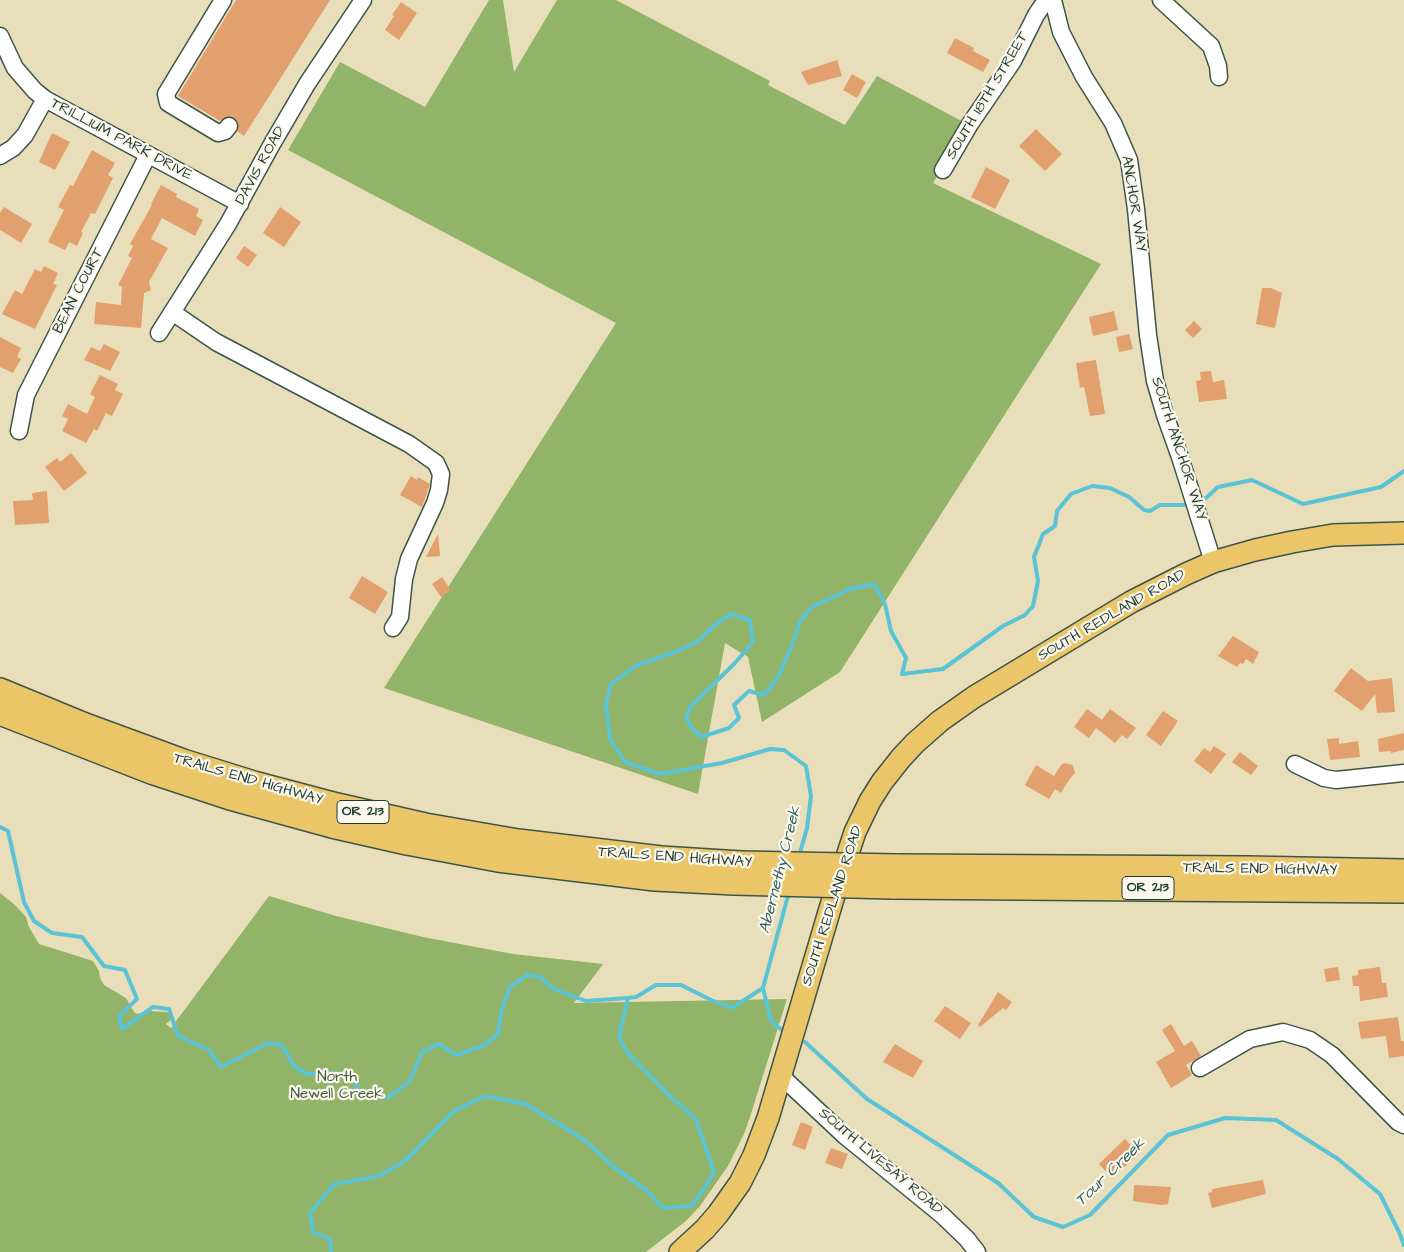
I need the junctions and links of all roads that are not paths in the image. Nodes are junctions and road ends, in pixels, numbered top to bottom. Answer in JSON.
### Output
{"nodes":[{"id":1,"x":222,"y":0,"type":"edge"},
{"id":2,"x":363,"y":0,"type":"edge"},
{"id":3,"x":1052,"y":0,"type":"edge"},
{"id":4,"x":1160,"y":0,"type":"edge"},
{"id":5,"x":0,"y":36,"type":"edge"},
{"id":6,"x":1219,"y":78,"type":"dead end"},
{"id":7,"x":45,"y":99,"type":"junction"},
{"id":8,"x":229,"y":126,"type":"dead end"},
{"id":9,"x":148,"y":155,"type":"junction"},
{"id":10,"x":0,"y":156,"type":"edge"},
{"id":11,"x":943,"y":170,"type":"dead end"},
{"id":12,"x":240,"y":204,"type":"junction"},
{"id":13,"x":172,"y":312,"type":"junction"},
{"id":14,"x":159,"y":333,"type":"dead end"},
{"id":15,"x":1148,"y":335,"type":"joint"},
{"id":16,"x":18,"y":431,"type":"dead end"},
{"id":17,"x":1404,"y":533,"type":"edge"},
{"id":18,"x":1213,"y":562,"type":"junction"},
{"id":19,"x":393,"y":628,"type":"dead end"},
{"id":20,"x":0,"y":691,"type":"edge"},
{"id":21,"x":0,"y":712,"type":"edge"},
{"id":22,"x":1294,"y":764,"type":"dead end"},
{"id":23,"x":1404,"y":773,"type":"edge"},
{"id":24,"x":1404,"y":872,"type":"edge"},
{"id":25,"x":738,"y":873,"type":"junction"},
{"id":26,"x":895,"y":877,"type":"junction"},
{"id":27,"x":1404,"y":890,"type":"edge"},
{"id":28,"x":1200,"y":1068,"type":"dead end"},
{"id":29,"x":780,"y":1075,"type":"junction"},
{"id":30,"x":1404,"y":1125,"type":"edge"},
{"id":31,"x":680,"y":1252,"type":"edge"},
{"id":32,"x":977,"y":1252,"type":"edge"}],
"edges":[{"from":1,"to":8,"type":"street"},
{"from":2,"to":12,"type":"street","name":"DAVIS ROAD"},
{"from":3,"to":11,"type":"street","name":"SOUTH 18TH STREET"},
{"from":3,"to":15,"type":"street","name":"ANCHOR WAY"},
{"from":4,"to":6,"type":"street"},
{"from":5,"to":7,"type":"street","name":"TRILLIUM PARK DRIVE"},
{"from":7,"to":9,"type":"street","name":"TRILLIUM PARK DRIVE"},
{"from":7,"to":10,"type":"street"},
{"from":9,"to":12,"type":"street","name":"TRILLIUM PARK DRIVE"},
{"from":9,"to":16,"type":"street","name":"BEAN COURT"},
{"from":12,"to":13,"type":"street","name":"DAVIS ROAD"},
{"from":13,"to":14,"type":"street","name":"DAVIS ROAD"},
{"from":13,"to":19,"type":"street"},
{"from":15,"to":18,"type":"street","name":"SOUTH ANCHOR WAY"},
{"from":17,"to":18,"type":"main road","name":"SOUTH REDLAND ROAD"},
{"from":18,"to":29,"type":"main road","name":"SOUTH REDLAND ROAD"},
{"from":20,"to":25,"type":"highway","name":"TRAILS END HIGHWAY","number":"OR 213"},
{"from":21,"to":25,"type":"highway","name":"TRAILS END HIGHWAY","number":"OR 213"},
{"from":22,"to":23,"type":"street"},
{"from":24,"to":26,"type":"highway","name":"TRAILS END HIGHWAY","number":"OR 213"},
{"from":25,"to":26,"type":"highway","name":"TRAILS END HIGHWAY","number":"OR 213","bridge":true},
{"from":26,"to":27,"type":"highway","name":"TRAILS END HIGHWAY","number":"OR 213"},
{"from":28,"to":30,"type":"street"},
{"from":29,"to":31,"type":"main road","name":"SOUTH REDLAND ROAD"},
{"from":29,"to":32,"type":"street","name":"SOUTH LIVESAY ROAD"}]}
